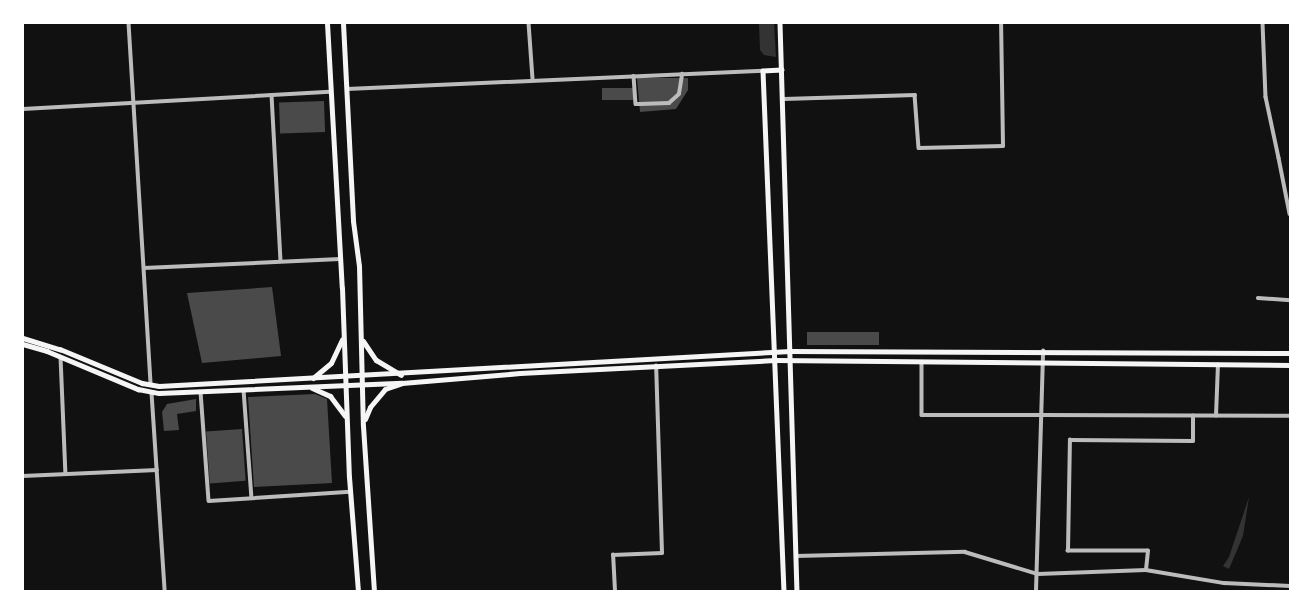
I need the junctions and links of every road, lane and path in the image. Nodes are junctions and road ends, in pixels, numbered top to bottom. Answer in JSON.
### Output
{"nodes":[{"id":1,"x":129,"y":23,"type":"edge"},
{"id":2,"x":327,"y":23,"type":"edge"},
{"id":3,"x":343,"y":23,"type":"edge"},
{"id":4,"x":529,"y":23,"type":"edge"},
{"id":5,"x":780,"y":23,"type":"edge"},
{"id":6,"x":1001,"y":23,"type":"edge"},
{"id":7,"x":1263,"y":23,"type":"edge"},
{"id":8,"x":782,"y":70,"type":"junction"},
{"id":9,"x":763,"y":71,"type":"junction"},
{"id":10,"x":682,"y":74,"type":"junction"},
{"id":11,"x":634,"y":76,"type":"junction"},
{"id":12,"x":533,"y":79,"type":"junction"},
{"id":13,"x":347,"y":89,"type":"junction"},
{"id":14,"x":332,"y":91,"type":"junction"},
{"id":15,"x":272,"y":94,"type":"junction"},
{"id":16,"x":783,"y":99,"type":"junction"},
{"id":17,"x":132,"y":103,"type":"junction"},
{"id":18,"x":23,"y":109,"type":"edge"},
{"id":19,"x":1290,"y":214,"type":"edge"},
{"id":20,"x":340,"y":259,"type":"junction"},
{"id":21,"x":281,"y":261,"type":"junction"},
{"id":22,"x":144,"y":268,"type":"junction"},
{"id":23,"x":1258,"y":298,"type":"dead end"},
{"id":24,"x":1290,"y":300,"type":"edge"},
{"id":25,"x":344,"y":336,"type":"junction"},
{"id":26,"x":361,"y":336,"type":"junction"},
{"id":27,"x":23,"y":338,"type":"edge"},
{"id":28,"x":23,"y":344,"type":"edge"},
{"id":29,"x":790,"y":351,"type":"junction"},
{"id":30,"x":1043,"y":351,"type":"junction"},
{"id":31,"x":776,"y":352,"type":"junction"},
{"id":32,"x":1290,"y":353,"type":"edge"},
{"id":33,"x":61,"y":357,"type":"junction"},
{"id":34,"x":775,"y":360,"type":"junction"},
{"id":35,"x":790,"y":360,"type":"junction"},
{"id":36,"x":922,"y":362,"type":"junction"},
{"id":37,"x":1043,"y":364,"type":"junction"},
{"id":38,"x":1218,"y":365,"type":"junction"},
{"id":39,"x":1290,"y":365,"type":"edge"},
{"id":40,"x":656,"y":366,"type":"junction"},
{"id":41,"x":401,"y":375,"type":"junction"},
{"id":42,"x":346,"y":376,"type":"junction"},
{"id":43,"x":362,"y":376,"type":"junction"},
{"id":44,"x":313,"y":378,"type":"junction"},
{"id":45,"x":402,"y":383,"type":"junction"},
{"id":46,"x":346,"y":384,"type":"junction"},
{"id":47,"x":362,"y":384,"type":"junction"},
{"id":48,"x":151,"y":385,"type":"junction"},
{"id":49,"x":312,"y":387,"type":"junction"},
{"id":50,"x":244,"y":390,"type":"junction"},
{"id":51,"x":201,"y":392,"type":"junction"},
{"id":52,"x":152,"y":393,"type":"junction"},
{"id":53,"x":1042,"y":415,"type":"junction"},
{"id":54,"x":1193,"y":416,"type":"junction"},
{"id":55,"x":1216,"y":416,"type":"junction"},
{"id":56,"x":1290,"y":416,"type":"edge"},
{"id":57,"x":347,"y":426,"type":"junction"},
{"id":58,"x":363,"y":426,"type":"junction"},
{"id":59,"x":157,"y":470,"type":"junction"},
{"id":60,"x":66,"y":474,"type":"junction"},
{"id":61,"x":23,"y":476,"type":"edge"},
{"id":62,"x":350,"y":492,"type":"junction"},
{"id":63,"x":252,"y":498,"type":"junction"},
{"id":64,"x":795,"y":556,"type":"junction"},
{"id":65,"x":1146,"y":570,"type":"junction"},
{"id":66,"x":1038,"y":574,"type":"junction"},
{"id":67,"x":1290,"y":586,"type":"edge"},
{"id":68,"x":165,"y":591,"type":"edge"},
{"id":69,"x":358,"y":591,"type":"edge"},
{"id":70,"x":374,"y":591,"type":"edge"},
{"id":71,"x":615,"y":591,"type":"edge"},
{"id":72,"x":784,"y":591,"type":"edge"},
{"id":73,"x":797,"y":591,"type":"edge"},
{"id":74,"x":1036,"y":591,"type":"edge"}],
"edges":[{"from":1,"to":17,"type":"street"},
{"from":2,"to":14,"type":"highway"},
{"from":3,"to":13,"type":"highway"},
{"from":4,"to":12,"type":"street"},
{"from":5,"to":8,"type":"main road"},
{"from":6,"to":16,"type":"street"},
{"from":7,"to":19,"type":"street"},
{"from":8,"to":9,"type":"main road"},
{"from":8,"to":16,"type":"main road"},
{"from":9,"to":10,"type":"street"},
{"from":9,"to":31,"type":"main road"},
{"from":10,"to":11,"type":"street"},
{"from":10,"to":11,"type":"street"},
{"from":11,"to":12,"type":"street"},
{"from":12,"to":13,"type":"street"},
{"from":13,"to":26,"type":"highway"},
{"from":14,"to":15,"type":"street"},
{"from":14,"to":20,"type":"highway"},
{"from":15,"to":17,"type":"street"},
{"from":15,"to":21,"type":"street"},
{"from":16,"to":29,"type":"main road"},
{"from":17,"to":18,"type":"street"},
{"from":17,"to":22,"type":"street"},
{"from":20,"to":21,"type":"street"},
{"from":20,"to":25,"type":"highway"},
{"from":21,"to":22,"type":"street"},
{"from":22,"to":48,"type":"street"},
{"from":23,"to":24,"type":"street"},
{"from":25,"to":42,"type":"highway"},
{"from":25,"to":44,"type":"highway"},
{"from":26,"to":41,"type":"highway"},
{"from":26,"to":43,"type":"highway"},
{"from":27,"to":48,"type":"main road"},
{"from":28,"to":33,"type":"main road"},
{"from":29,"to":30,"type":"main road"},
{"from":29,"to":31,"type":"main road"},
{"from":29,"to":35,"type":"main road"},
{"from":30,"to":32,"type":"main road"},
{"from":30,"to":37,"type":"street"},
{"from":31,"to":34,"type":"main road"},
{"from":31,"to":41,"type":"main road"},
{"from":33,"to":52,"type":"main road"},
{"from":33,"to":60,"type":"street"},
{"from":34,"to":35,"type":"main road"},
{"from":34,"to":40,"type":"main road"},
{"from":34,"to":72,"type":"main road"},
{"from":35,"to":36,"type":"main road"},
{"from":35,"to":64,"type":"main road"},
{"from":36,"to":37,"type":"main road"},
{"from":36,"to":53,"type":"street"},
{"from":37,"to":38,"type":"main road"},
{"from":37,"to":53,"type":"street"},
{"from":38,"to":39,"type":"main road"},
{"from":38,"to":55,"type":"street"},
{"from":40,"to":45,"type":"main road"},
{"from":40,"to":71,"type":"street"},
{"from":41,"to":43,"type":"main road"},
{"from":42,"to":43,"type":"main road"},
{"from":42,"to":44,"type":"main road"},
{"from":42,"to":46,"type":"highway"},
{"from":43,"to":47,"type":"highway"},
{"from":44,"to":48,"type":"main road"},
{"from":45,"to":47,"type":"main road"},
{"from":45,"to":58,"type":"highway"},
{"from":46,"to":47,"type":"main road"},
{"from":46,"to":49,"type":"main road"},
{"from":46,"to":57,"type":"highway"},
{"from":47,"to":58,"type":"highway"},
{"from":49,"to":50,"type":"main road"},
{"from":49,"to":57,"type":"highway"},
{"from":50,"to":51,"type":"main road"},
{"from":50,"to":63,"type":"street"},
{"from":51,"to":52,"type":"main road"},
{"from":51,"to":63,"type":"street"},
{"from":52,"to":59,"type":"street"},
{"from":53,"to":54,"type":"street"},
{"from":53,"to":66,"type":"street"},
{"from":54,"to":55,"type":"street"},
{"from":54,"to":65,"type":"street"},
{"from":55,"to":56,"type":"street"},
{"from":57,"to":62,"type":"highway"},
{"from":58,"to":70,"type":"highway"},
{"from":59,"to":60,"type":"street"},
{"from":59,"to":68,"type":"street"},
{"from":60,"to":61,"type":"street"},
{"from":62,"to":63,"type":"street"},
{"from":62,"to":69,"type":"highway"},
{"from":64,"to":66,"type":"street"},
{"from":64,"to":73,"type":"main road"},
{"from":65,"to":66,"type":"street"},
{"from":65,"to":67,"type":"street"},
{"from":66,"to":74,"type":"street"}]}
